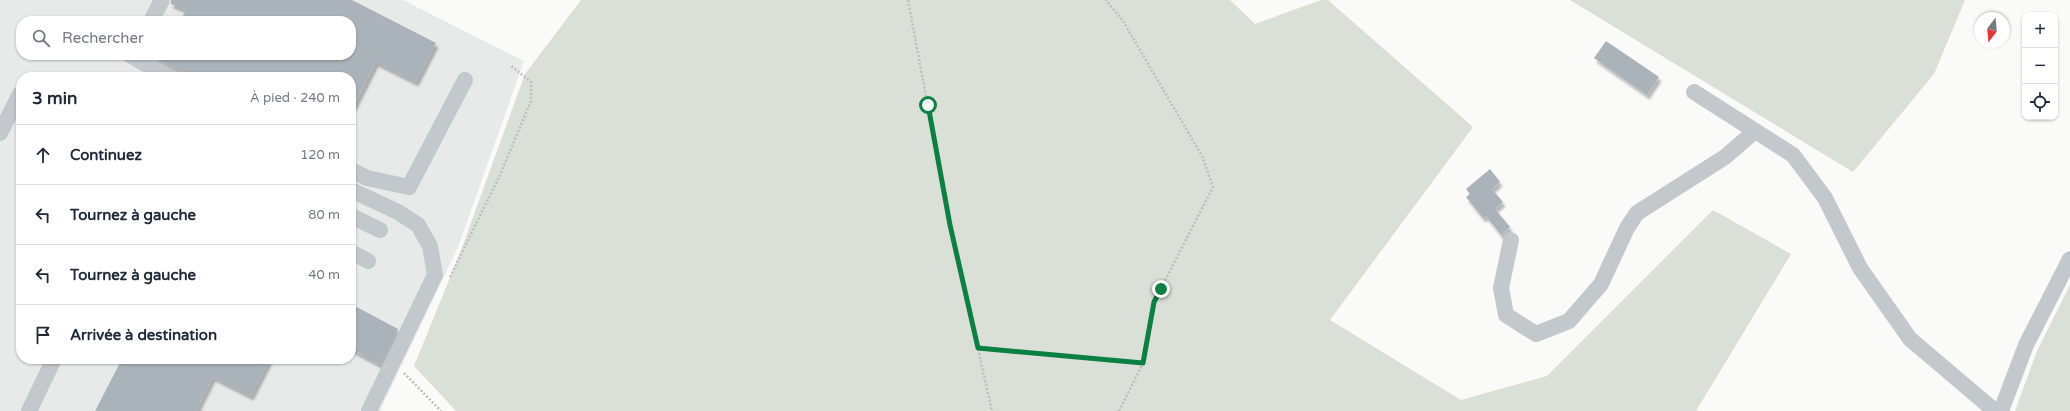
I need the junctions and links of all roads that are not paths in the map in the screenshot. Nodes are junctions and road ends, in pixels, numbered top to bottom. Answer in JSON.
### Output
{"nodes":[{"id":1,"x":162,"y":0,"type":"edge"},
{"id":2,"x":154,"y":16,"type":"edge"},
{"id":3,"x":139,"y":60,"type":"edge"},
{"id":4,"x":159,"y":72,"type":"edge"},
{"id":5,"x":465,"y":80,"type":"dead end"},
{"id":6,"x":1694,"y":92,"type":"dead end"},
{"id":7,"x":16,"y":98,"type":"edge"},
{"id":8,"x":5,"y":110,"type":"edge"},
{"id":9,"x":1755,"y":131,"type":"junction"},
{"id":10,"x":0,"y":133,"type":"edge"},
{"id":11,"x":356,"y":172,"type":"edge"},
{"id":12,"x":356,"y":192,"type":"edge"},
{"id":13,"x":356,"y":218,"type":"edge"},
{"id":14,"x":380,"y":230,"type":"dead end"},
{"id":15,"x":1511,"y":240,"type":"dead end"},
{"id":16,"x":356,"y":255,"type":"edge"},
{"id":17,"x":2070,"y":259,"type":"edge"},
{"id":18,"x":368,"y":261,"type":"dead end"},
{"id":19,"x":52,"y":364,"type":"edge"},
{"id":20,"x":29,"y":411,"type":"edge"},
{"id":21,"x":369,"y":411,"type":"edge"},
{"id":22,"x":1995,"y":411,"type":"edge"},
{"id":23,"x":2002,"y":411,"type":"edge"}],
"edges":[{"from":1,"to":2,"type":"street"},
{"from":3,"to":4,"type":"street"},
{"from":5,"to":11,"type":"street"},
{"from":6,"to":9,"type":"street"},
{"from":7,"to":8,"type":"street"},
{"from":8,"to":10,"type":"street"},
{"from":9,"to":15,"type":"street"},
{"from":9,"to":22,"type":"street"},
{"from":12,"to":21,"type":"street"},
{"from":13,"to":14,"type":"street"},
{"from":16,"to":18,"type":"street"},
{"from":17,"to":23,"type":"street"},
{"from":19,"to":20,"type":"street"}]}
